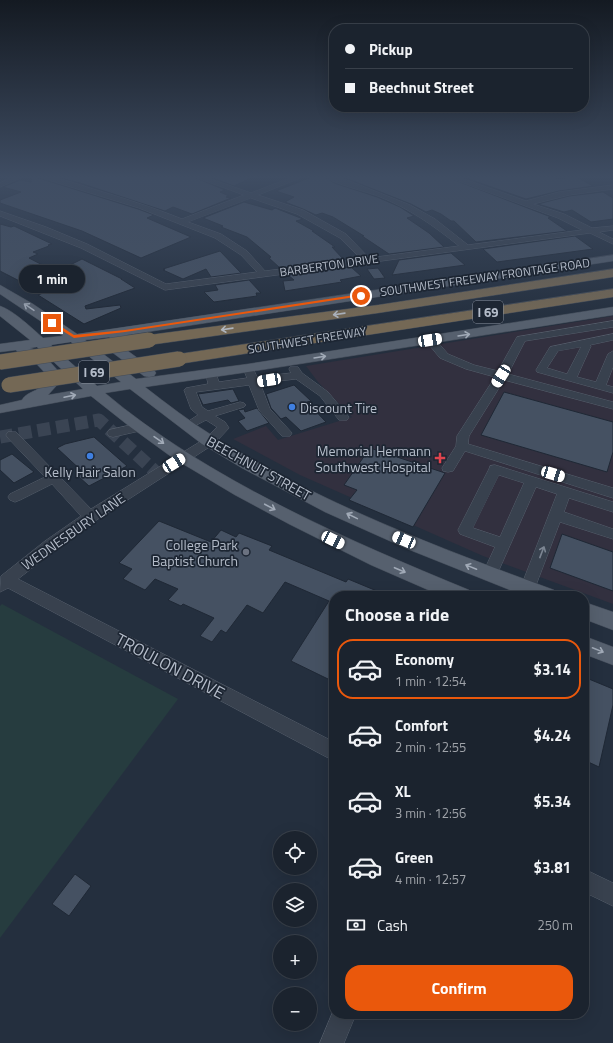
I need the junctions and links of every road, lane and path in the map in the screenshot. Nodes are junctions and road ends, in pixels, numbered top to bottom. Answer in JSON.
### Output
{"nodes":[{"id":1,"x":32,"y":225,"type":"edge"},
{"id":2,"x":192,"y":225,"type":"edge"},
{"id":3,"x":325,"y":225,"type":"edge"},
{"id":4,"x":437,"y":225,"type":"edge"},
{"id":5,"x":578,"y":225,"type":"edge"},
{"id":6,"x":613,"y":228,"type":"edge"},
{"id":7,"x":591,"y":231,"type":"junction"},
{"id":8,"x":613,"y":242,"type":"edge"},
{"id":9,"x":466,"y":248,"type":"junction"},
{"id":10,"x":613,"y":258,"type":"edge"},
{"id":11,"x":367,"y":260,"type":"junction"},
{"id":12,"x":613,"y":265,"type":"edge"},
{"id":13,"x":613,"y":273,"type":"edge"},
{"id":14,"x":263,"y":274,"type":"junction"},
{"id":15,"x":613,"y":284,"type":"edge"},
{"id":16,"x":0,"y":289,"type":"edge"},
{"id":17,"x":613,"y":292,"type":"edge"},
{"id":18,"x":613,"y":305,"type":"edge"},
{"id":19,"x":378,"y":309,"type":"junction"},
{"id":20,"x":613,"y":311,"type":"edge"},
{"id":21,"x":5,"y":316,"type":"edge"},
{"id":22,"x":613,"y":324,"type":"edge"},
{"id":23,"x":600,"y":327,"type":"junction"},
{"id":24,"x":125,"y":331,"type":"junction"},
{"id":25,"x":363,"y":331,"type":"junction"},
{"id":26,"x":74,"y":337,"type":"junction"},
{"id":27,"x":613,"y":338,"type":"edge"},
{"id":28,"x":430,"y":340,"type":"junction"},
{"id":29,"x":40,"y":342,"type":"junction"},
{"id":30,"x":583,"y":343,"type":"junction"},
{"id":31,"x":0,"y":350,"type":"edge"},
{"id":32,"x":613,"y":354,"type":"edge"},
{"id":33,"x":290,"y":361,"type":"junction"},
{"id":34,"x":248,"y":368,"type":"junction"},
{"id":35,"x":298,"y":375,"type":"junction"},
{"id":36,"x":501,"y":376,"type":"junction"},
{"id":37,"x":180,"y":378,"type":"junction"},
{"id":38,"x":571,"y":378,"type":"junction"},
{"id":39,"x":213,"y":380,"type":"junction"},
{"id":40,"x":3,"y":382,"type":"edge"},
{"id":41,"x":255,"y":382,"type":"junction"},
{"id":42,"x":132,"y":384,"type":"junction"},
{"id":43,"x":600,"y":386,"type":"junction"},
{"id":44,"x":613,"y":390,"type":"edge"},
{"id":45,"x":94,"y":392,"type":"junction"},
{"id":46,"x":240,"y":405,"type":"dead end"},
{"id":47,"x":18,"y":406,"type":"junction"},
{"id":48,"x":613,"y":406,"type":"edge"},
{"id":49,"x":0,"y":409,"type":"edge"},
{"id":50,"x":206,"y":415,"type":"junction"},
{"id":51,"x":343,"y":417,"type":"dead end"},
{"id":52,"x":187,"y":426,"type":"junction"},
{"id":53,"x":140,"y":427,"type":"junction"},
{"id":54,"x":112,"y":433,"type":"dead end"},
{"id":55,"x":286,"y":433,"type":"dead end"},
{"id":56,"x":12,"y":435,"type":"dead end"},
{"id":57,"x":210,"y":441,"type":"junction"},
{"id":58,"x":462,"y":446,"type":"junction"},
{"id":59,"x":184,"y":458,"type":"junction"},
{"id":60,"x":448,"y":468,"type":"dead end"},
{"id":61,"x":53,"y":478,"type":"junction"},
{"id":62,"x":532,"y":481,"type":"junction"},
{"id":63,"x":565,"y":491,"type":"junction"},
{"id":64,"x":613,"y":493,"type":"edge"},
{"id":65,"x":15,"y":497,"type":"dead end"},
{"id":66,"x":613,"y":506,"type":"edge"},
{"id":67,"x":556,"y":515,"type":"junction"},
{"id":68,"x":90,"y":516,"type":"junction"},
{"id":69,"x":390,"y":534,"type":"junction"},
{"id":70,"x":613,"y":534,"type":"edge"},
{"id":71,"x":504,"y":544,"type":"junction"},
{"id":72,"x":372,"y":558,"type":"junction"},
{"id":73,"x":490,"y":575,"type":"junction"},
{"id":74,"x":3,"y":583,"type":"edge"},
{"id":75,"x":528,"y":589,"type":"junction"},
{"id":76,"x":450,"y":591,"type":"edge"},
{"id":77,"x":533,"y":591,"type":"edge"},
{"id":78,"x":589,"y":612,"type":"edge"},
{"id":79,"x":613,"y":621,"type":"edge"},
{"id":80,"x":589,"y":647,"type":"edge"},
{"id":81,"x":613,"y":656,"type":"edge"},
{"id":82,"x":329,"y":749,"type":"edge"},
{"id":83,"x":589,"y":882,"type":"edge"},
{"id":84,"x":613,"y":894,"type":"edge"},
{"id":85,"x":342,"y":1019,"type":"edge"},
{"id":86,"x":332,"y":1043,"type":"edge"}],
"edges":[{"from":1,"to":14,"type":"street","name":"BARBERTON DRIVE"},
{"from":2,"to":14,"type":"street"},
{"from":3,"to":11,"type":"street"},
{"from":4,"to":9,"type":"street"},
{"from":5,"to":7,"type":"street"},
{"from":6,"to":7,"type":"street","name":"BARBERTON DRIVE"},
{"from":7,"to":8,"type":"street"},
{"from":7,"to":9,"type":"street","name":"BARBERTON DRIVE"},
{"from":9,"to":11,"type":"street","name":"BARBERTON DRIVE"},
{"from":10,"to":24,"type":"main road","name":"SOUTHWEST FREEWAY FRONTAGE ROAD"},
{"from":11,"to":14,"type":"street","name":"BARBERTON DRIVE"},
{"from":12,"to":19,"type":"highway"},
{"from":13,"to":19,"type":"highway","name":"SOUTHWEST FREEWAY","number":"I 69"},
{"from":15,"to":40,"type":"highway"},
{"from":26,"to":16,"type":"main road","name":"BEECHNUT STREET","one_way":true},
{"from":17,"to":25,"type":"highway","name":"SOUTHWEST FREEWAY","number":"I 69"},
{"from":18,"to":25,"type":"highway"},
{"from":19,"to":31,"type":"highway","name":"SOUTHWEST FREEWAY","number":"I 69","one_way":true,"bridge":true},
{"from":28,"to":20,"type":"main road","one_way":true},
{"from":21,"to":29,"type":"main road","name":"BEECHNUT STREET"},
{"from":21,"to":31,"type":"main road"},
{"from":22,"to":23,"type":"street"},
{"from":23,"to":27,"type":"street"},
{"from":23,"to":36,"type":"street"},
{"from":24,"to":26,"type":"main road","name":"SOUTHWEST FREEWAY FRONTAGE ROAD"},
{"from":24,"to":37,"type":"main road"},
{"from":25,"to":40,"type":"highway","name":"SOUTHWEST FREEWAY","number":"I 69","bridge":true},
{"from":26,"to":29,"type":"main road","name":"SOUTHWEST FREEWAY FRONTAGE ROAD"},
{"from":26,"to":42,"type":"main road","name":"BEECHNUT STREET"},
{"from":27,"to":30,"type":"street"},
{"from":33,"to":28,"type":"main road","one_way":true},
{"from":28,"to":36,"type":"street"},
{"from":29,"to":31,"type":"main road","name":"SOUTHWEST FREEWAY FRONTAGE ROAD"},
{"from":29,"to":45,"type":"main road","name":"BEECHNUT STREET"},
{"from":30,"to":38,"type":"street"},
{"from":30,"to":38,"type":"street"},
{"from":31,"to":47,"type":"main road"},
{"from":32,"to":43,"type":"street"},
{"from":33,"to":34,"type":"main road"},
{"from":33,"to":35,"type":"street"},
{"from":34,"to":39,"type":"main road"},
{"from":34,"to":41,"type":"street"},
{"from":35,"to":41,"type":"street"},
{"from":35,"to":51,"type":"street"},
{"from":36,"to":48,"type":"street"},
{"from":36,"to":58,"type":"street"},
{"from":37,"to":39,"type":"main road"},
{"from":37,"to":42,"type":"main road"},
{"from":37,"to":52,"type":"main road"},
{"from":38,"to":43,"type":"street"},
{"from":39,"to":41,"type":"street"},
{"from":39,"to":50,"type":"street"},
{"from":41,"to":55,"type":"street"},
{"from":42,"to":45,"type":"main road"},
{"from":42,"to":52,"type":"main road","name":"BEECHNUT STREET"},
{"from":43,"to":44,"type":"street"},
{"from":47,"to":45,"type":"main road","one_way":true},
{"from":45,"to":53,"type":"main road","name":"BEECHNUT STREET"},
{"from":46,"to":50,"type":"street"},
{"from":47,"to":49,"type":"main road"},
{"from":50,"to":52,"type":"street"},
{"from":50,"to":57,"type":"street","name":"WEDNESBURY LANE"},
{"from":52,"to":57,"type":"main road","name":"BEECHNUT STREET"},
{"from":53,"to":54,"type":"street"},
{"from":53,"to":59,"type":"main road","name":"BEECHNUT STREET","one_way":true},
{"from":56,"to":61,"type":"street"},
{"from":57,"to":59,"type":"street","name":"WEDNESBURY LANE"},
{"from":69,"to":57,"type":"main road","name":"BEECHNUT STREET","one_way":true},
{"from":58,"to":60,"type":"street"},
{"from":58,"to":64,"type":"street"},
{"from":59,"to":68,"type":"street","name":"WEDNESBURY LANE"},
{"from":59,"to":72,"type":"main road","name":"BEECHNUT STREET","one_way":true},
{"from":61,"to":65,"type":"street"},
{"from":61,"to":68,"type":"street"},
{"from":62,"to":63,"type":"street"},
{"from":62,"to":71,"type":"street"},
{"from":62,"to":71,"type":"street"},
{"from":63,"to":66,"type":"street"},
{"from":63,"to":67,"type":"street"},
{"from":67,"to":70,"type":"street"},
{"from":75,"to":67,"type":"street","one_way":true},
{"from":68,"to":74,"type":"street","name":"WEDNESBURY LANE"},
{"from":69,"to":72,"type":"main road"},
{"from":73,"to":69,"type":"main road","name":"BEECHNUT STREET","one_way":true},
{"from":71,"to":73,"type":"street"},
{"from":72,"to":76,"type":"main road","name":"BEECHNUT STREET","one_way":true},
{"from":73,"to":75,"type":"main road","name":"BEECHNUT STREET"},
{"from":74,"to":82,"type":"street","name":"TROULON DRIVE"},
{"from":75,"to":77,"type":"main road","name":"BEECHNUT STREET"},
{"from":78,"to":79,"type":"main road"},
{"from":80,"to":81,"type":"main road","one_way":true},
{"from":83,"to":84,"type":"street"},
{"from":85,"to":86,"type":"street"}]}
